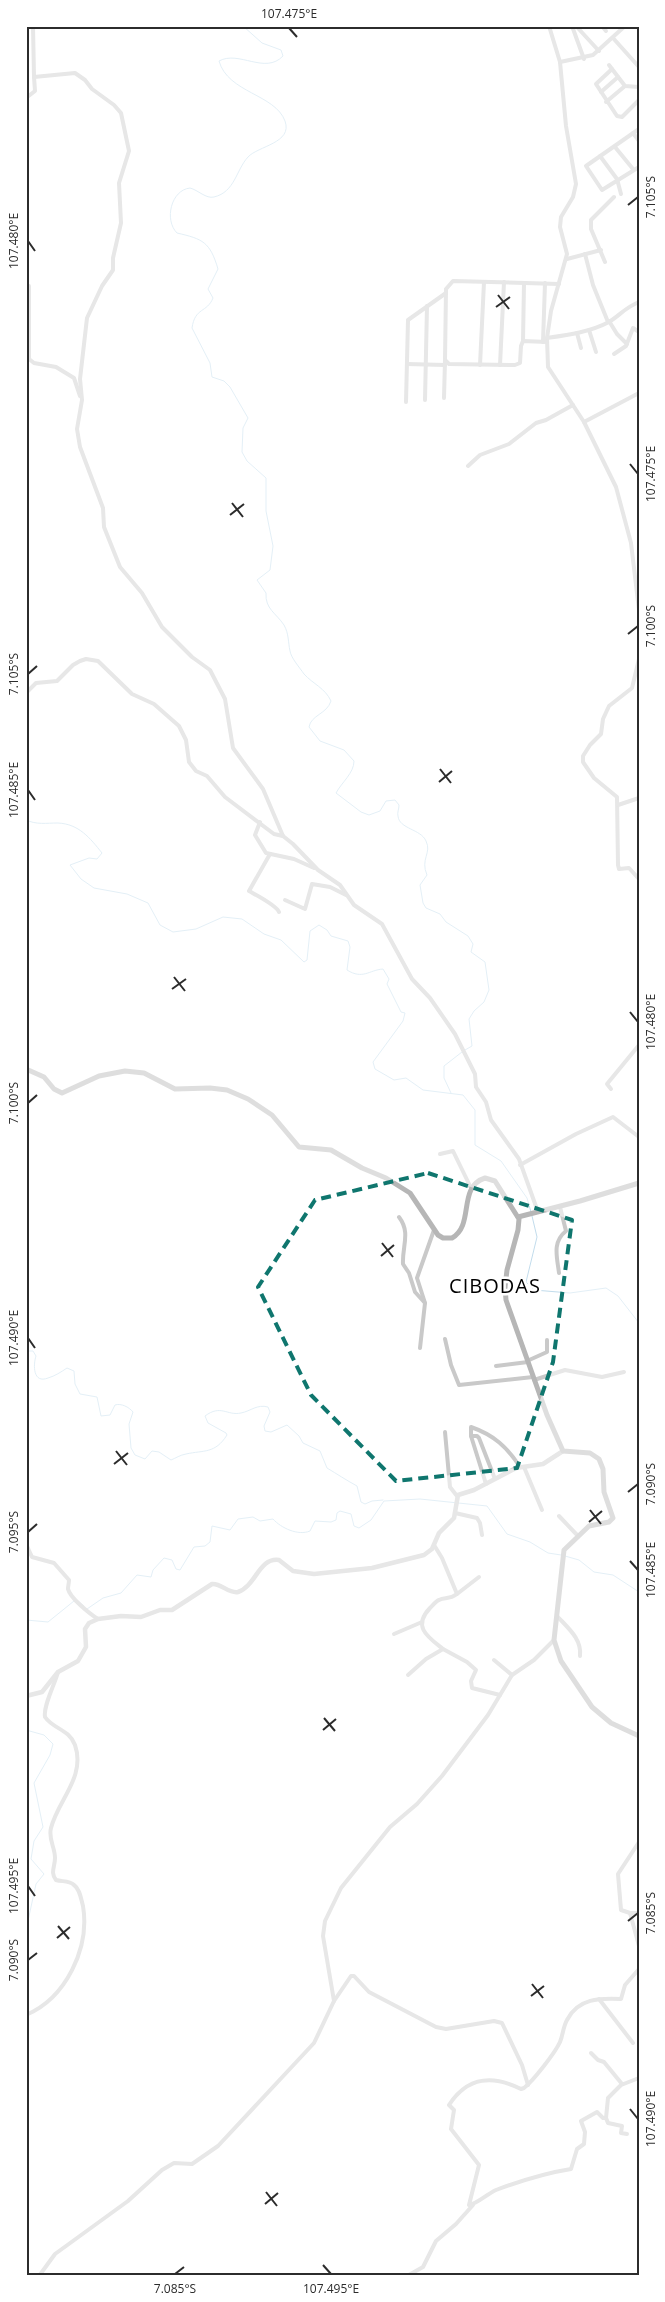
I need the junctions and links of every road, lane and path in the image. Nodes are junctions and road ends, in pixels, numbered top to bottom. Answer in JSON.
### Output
{"nodes":[{"id":1,"x":33,"y":26,"type":"edge"},
{"id":2,"x":549,"y":26,"type":"edge"},
{"id":3,"x":572,"y":26,"type":"edge"},
{"id":4,"x":576,"y":26,"type":"edge"},
{"id":5,"x":602,"y":26,"type":"edge"},
{"id":6,"x":625,"y":26,"type":"edge"},
{"id":7,"x":606,"y":31,"type":"dead end"},
{"id":8,"x":613,"y":38,"type":"junction"},
{"id":9,"x":599,"y":51,"type":"junction"},
{"id":10,"x":584,"y":59,"type":"junction"},
{"id":11,"x":560,"y":62,"type":"junction"},
{"id":12,"x":639,"y":67,"type":"edge"},
{"id":13,"x":618,"y":76,"type":"junction"},
{"id":14,"x":34,"y":77,"type":"junction"},
{"id":15,"x":625,"y":86,"type":"junction"},
{"id":16,"x":639,"y":87,"type":"edge"},
{"id":17,"x":601,"y":92,"type":"junction"},
{"id":18,"x":26,"y":98,"type":"edge"},
{"id":19,"x":639,"y":100,"type":"edge"},
{"id":20,"x":606,"y":102,"type":"junction"},
{"id":21,"x":637,"y":131,"type":"edge"},
{"id":22,"x":639,"y":141,"type":"edge"},
{"id":23,"x":615,"y":147,"type":"junction"},
{"id":24,"x":600,"y":156,"type":"junction"},
{"id":25,"x":639,"y":166,"type":"edge"},
{"id":26,"x":633,"y":169,"type":"junction"},
{"id":27,"x":618,"y":179,"type":"junction"},
{"id":28,"x":621,"y":194,"type":"dead end"},
{"id":29,"x":614,"y":197,"type":"dead end"},
{"id":30,"x":601,"y":250,"type":"junction"},
{"id":31,"x":586,"y":254,"type":"junction"},
{"id":32,"x":567,"y":259,"type":"junction"},
{"id":33,"x":604,"y":262,"type":"dead end"},
{"id":34,"x":484,"y":282,"type":"junction"},
{"id":35,"x":504,"y":282,"type":"junction"},
{"id":36,"x":524,"y":283,"type":"junction"},
{"id":37,"x":545,"y":283,"type":"junction"},
{"id":38,"x":559,"y":284,"type":"junction"},
{"id":39,"x":29,"y":286,"type":"dead end"},
{"id":40,"x":446,"y":293,"type":"junction"},
{"id":41,"x":639,"y":302,"type":"edge"},
{"id":42,"x":427,"y":306,"type":"junction"},
{"id":43,"x":609,"y":322,"type":"junction"},
{"id":44,"x":589,"y":330,"type":"junction"},
{"id":45,"x":639,"y":332,"type":"edge"},
{"id":46,"x":577,"y":333,"type":"junction"},
{"id":47,"x":524,"y":341,"type":"junction"},
{"id":48,"x":545,"y":341,"type":"junction"},
{"id":49,"x":627,"y":344,"type":"junction"},
{"id":50,"x":581,"y":348,"type":"dead end"},
{"id":51,"x":596,"y":352,"type":"dead end"},
{"id":52,"x":614,"y":354,"type":"dead end"},
{"id":53,"x":445,"y":362,"type":"junction"},
{"id":54,"x":407,"y":364,"type":"junction"},
{"id":55,"x":426,"y":365,"type":"junction"},
{"id":56,"x":480,"y":365,"type":"junction"},
{"id":57,"x":500,"y":365,"type":"junction"},
{"id":58,"x":639,"y":393,"type":"edge"},
{"id":59,"x":444,"y":398,"type":"dead end"},
{"id":60,"x":425,"y":400,"type":"dead end"},
{"id":61,"x":406,"y":402,"type":"dead end"},
{"id":62,"x":81,"y":403,"type":"junction"},
{"id":63,"x":573,"y":405,"type":"junction"},
{"id":64,"x":584,"y":422,"type":"junction"},
{"id":65,"x":468,"y":466,"type":"dead end"},
{"id":66,"x":639,"y":610,"type":"edge"},
{"id":67,"x":639,"y":659,"type":"edge"},
{"id":68,"x":26,"y":693,"type":"edge"},
{"id":69,"x":639,"y":798,"type":"edge"},
{"id":70,"x":618,"y":805,"type":"junction"},
{"id":71,"x":260,"y":822,"type":"junction"},
{"id":72,"x":283,"y":836,"type":"junction"},
{"id":73,"x":270,"y":854,"type":"junction"},
{"id":74,"x":318,"y":870,"type":"junction"},
{"id":75,"x":639,"y":879,"type":"edge"},
{"id":76,"x":348,"y":896,"type":"junction"},
{"id":77,"x":285,"y":900,"type":"dead end"},
{"id":78,"x":279,"y":912,"type":"dead end"},
{"id":79,"x":639,"y":1045,"type":"edge"},
{"id":80,"x":26,"y":1069,"type":"edge"},
{"id":81,"x":611,"y":1089,"type":"dead end"},
{"id":82,"x":639,"y":1137,"type":"edge"},
{"id":83,"x":440,"y":1154,"type":"dead end"},
{"id":84,"x":520,"y":1165,"type":"junction"},
{"id":85,"x":639,"y":1183,"type":"edge"},
{"id":86,"x":471,"y":1188,"type":"junction"},
{"id":87,"x":560,"y":1207,"type":"junction"},
{"id":88,"x":537,"y":1212,"type":"junction"},
{"id":89,"x":518,"y":1216,"type":"junction"},
{"id":90,"x":399,"y":1217,"type":"dead end"},
{"id":91,"x":434,"y":1230,"type":"junction"},
{"id":92,"x":559,"y":1273,"type":"dead end"},
{"id":93,"x":425,"y":1303,"type":"junction"},
{"id":94,"x":445,"y":1339,"type":"dead end"},
{"id":95,"x":547,"y":1340,"type":"dead end"},
{"id":96,"x":420,"y":1348,"type":"dead end"},
{"id":97,"x":528,"y":1361,"type":"junction"},
{"id":98,"x":496,"y":1366,"type":"dead end"},
{"id":99,"x":624,"y":1372,"type":"dead end"},
{"id":100,"x":534,"y":1378,"type":"junction"},
{"id":101,"x":445,"y":1432,"type":"dead end"},
{"id":102,"x":471,"y":1436,"type":"junction"},
{"id":103,"x":562,"y":1451,"type":"junction"},
{"id":104,"x":522,"y":1467,"type":"junction"},
{"id":105,"x":495,"y":1479,"type":"junction"},
{"id":106,"x":486,"y":1484,"type":"junction"},
{"id":107,"x":456,"y":1498,"type":"junction"},
{"id":108,"x":542,"y":1510,"type":"dead end"},
{"id":109,"x":455,"y":1511,"type":"junction"},
{"id":110,"x":559,"y":1516,"type":"dead end"},
{"id":111,"x":482,"y":1535,"type":"dead end"},
{"id":112,"x":578,"y":1536,"type":"junction"},
{"id":113,"x":26,"y":1544,"type":"edge"},
{"id":114,"x":434,"y":1545,"type":"junction"},
{"id":115,"x":479,"y":1577,"type":"dead end"},
{"id":116,"x":457,"y":1594,"type":"junction"},
{"id":117,"x":557,"y":1616,"type":"junction"},
{"id":118,"x":98,"y":1619,"type":"junction"},
{"id":119,"x":422,"y":1622,"type":"junction"},
{"id":120,"x":394,"y":1634,"type":"dead end"},
{"id":121,"x":554,"y":1640,"type":"junction"},
{"id":122,"x":443,"y":1649,"type":"junction"},
{"id":123,"x":580,"y":1656,"type":"dead end"},
{"id":124,"x":494,"y":1660,"type":"dead end"},
{"id":125,"x":58,"y":1672,"type":"junction"},
{"id":126,"x":408,"y":1675,"type":"dead end"},
{"id":127,"x":512,"y":1675,"type":"junction"},
{"id":128,"x":500,"y":1695,"type":"junction"},
{"id":129,"x":26,"y":1696,"type":"edge"},
{"id":130,"x":639,"y":1736,"type":"edge"},
{"id":131,"x":639,"y":1842,"type":"edge"},
{"id":132,"x":639,"y":1912,"type":"edge"},
{"id":133,"x":630,"y":1913,"type":"junction"},
{"id":134,"x":639,"y":1946,"type":"edge"},
{"id":135,"x":639,"y":1970,"type":"edge"},
{"id":136,"x":599,"y":1999,"type":"junction"},
{"id":137,"x":334,"y":2001,"type":"junction"},
{"id":138,"x":26,"y":2015,"type":"edge"},
{"id":139,"x":633,"y":2043,"type":"dead end"},
{"id":140,"x":591,"y":2053,"type":"dead end"},
{"id":141,"x":639,"y":2078,"type":"edge"},
{"id":142,"x":622,"y":2084,"type":"junction"},
{"id":143,"x":528,"y":2085,"type":"junction"},
{"id":144,"x":606,"y":2118,"type":"junction"},
{"id":145,"x":627,"y":2134,"type":"dead end"},
{"id":146,"x":476,"y":2202,"type":"junction"},
{"id":147,"x":39,"y":2276,"type":"edge"},
{"id":148,"x":407,"y":2276,"type":"edge"}],
"edges":[{"from":1,"to":14,"type":"street"},
{"from":2,"to":11,"type":"street"},
{"from":3,"to":10,"type":"street"},
{"from":4,"to":9,"type":"street"},
{"from":5,"to":7,"type":"street"},
{"from":6,"to":8,"type":"street"},
{"from":8,"to":9,"type":"street"},
{"from":8,"to":12,"type":"street"},
{"from":9,"to":10,"type":"street"},
{"from":10,"to":11,"type":"street"},
{"from":11,"to":32,"type":"street"},
{"from":13,"to":15,"type":"street"},
{"from":13,"to":17,"type":"street"},
{"from":13,"to":17,"type":"street"},
{"from":14,"to":18,"type":"street"},
{"from":14,"to":62,"type":"street"},
{"from":15,"to":16,"type":"street"},
{"from":15,"to":20,"type":"street"},
{"from":17,"to":20,"type":"street"},
{"from":19,"to":20,"type":"street"},
{"from":21,"to":22,"type":"street"},
{"from":21,"to":23,"type":"street"},
{"from":23,"to":24,"type":"street"},
{"from":23,"to":26,"type":"street"},
{"from":24,"to":27,"type":"street"},
{"from":24,"to":27,"type":"street"},
{"from":25,"to":26,"type":"street"},
{"from":26,"to":27,"type":"street"},
{"from":27,"to":28,"type":"street"},
{"from":29,"to":30,"type":"street"},
{"from":30,"to":31,"type":"street"},
{"from":30,"to":33,"type":"street"},
{"from":31,"to":32,"type":"street"},
{"from":31,"to":43,"type":"street"},
{"from":32,"to":38,"type":"street"},
{"from":34,"to":35,"type":"street"},
{"from":34,"to":40,"type":"street"},
{"from":34,"to":56,"type":"street"},
{"from":35,"to":36,"type":"street"},
{"from":35,"to":57,"type":"street"},
{"from":36,"to":37,"type":"street"},
{"from":36,"to":47,"type":"street"},
{"from":37,"to":38,"type":"street"},
{"from":37,"to":48,"type":"street"},
{"from":38,"to":48,"type":"street"},
{"from":39,"to":62,"type":"street"},
{"from":40,"to":42,"type":"street"},
{"from":40,"to":53,"type":"street"},
{"from":41,"to":43,"type":"street"},
{"from":42,"to":54,"type":"street"},
{"from":42,"to":55,"type":"street"},
{"from":43,"to":44,"type":"street"},
{"from":43,"to":49,"type":"street"},
{"from":44,"to":46,"type":"street"},
{"from":44,"to":51,"type":"street"},
{"from":45,"to":49,"type":"street"},
{"from":46,"to":48,"type":"street"},
{"from":46,"to":50,"type":"street"},
{"from":47,"to":48,"type":"street"},
{"from":47,"to":57,"type":"street"},
{"from":48,"to":63,"type":"street"},
{"from":49,"to":52,"type":"street"},
{"from":53,"to":55,"type":"street"},
{"from":53,"to":56,"type":"street"},
{"from":53,"to":59,"type":"street"},
{"from":54,"to":55,"type":"street"},
{"from":54,"to":61,"type":"street"},
{"from":55,"to":60,"type":"street"},
{"from":56,"to":57,"type":"street"},
{"from":58,"to":64,"type":"street"},
{"from":62,"to":72,"type":"street"},
{"from":63,"to":64,"type":"street"},
{"from":63,"to":65,"type":"street"},
{"from":64,"to":66,"type":"street"},
{"from":67,"to":70,"type":"street"},
{"from":68,"to":71,"type":"street"},
{"from":69,"to":70,"type":"street"},
{"from":70,"to":75,"type":"street"},
{"from":71,"to":72,"type":"street"},
{"from":71,"to":73,"type":"street"},
{"from":72,"to":74,"type":"street"},
{"from":73,"to":74,"type":"street"},
{"from":73,"to":78,"type":"street"},
{"from":74,"to":76,"type":"street"},
{"from":76,"to":77,"type":"street"},
{"from":76,"to":84,"type":"street"},
{"from":79,"to":81,"type":"street"},
{"from":80,"to":91,"type":"main road"},
{"from":82,"to":84,"type":"street"},
{"from":83,"to":86,"type":"street"},
{"from":84,"to":88,"type":"street"},
{"from":85,"to":87,"type":"main road"},
{"from":86,"to":89,"type":"main road"},
{"from":86,"to":91,"type":"main road"},
{"from":87,"to":88,"type":"main road"},
{"from":87,"to":92,"type":"street"},
{"from":88,"to":89,"type":"main road"},
{"from":89,"to":97,"type":"main road"},
{"from":90,"to":93,"type":"street"},
{"from":91,"to":93,"type":"street"},
{"from":93,"to":96,"type":"street"},
{"from":94,"to":100,"type":"street"},
{"from":95,"to":97,"type":"street"},
{"from":97,"to":98,"type":"street"},
{"from":97,"to":100,"type":"main road"},
{"from":99,"to":100,"type":"street"},
{"from":100,"to":103,"type":"main road"},
{"from":101,"to":107,"type":"street"},
{"from":102,"to":104,"type":"street"},
{"from":102,"to":105,"type":"street"},
{"from":102,"to":106,"type":"street"},
{"from":103,"to":104,"type":"street"},
{"from":103,"to":112,"type":"main road"},
{"from":104,"to":105,"type":"street"},
{"from":104,"to":108,"type":"street"},
{"from":105,"to":106,"type":"street"},
{"from":106,"to":107,"type":"street"},
{"from":107,"to":109,"type":"street"},
{"from":109,"to":111,"type":"street"},
{"from":109,"to":114,"type":"street"},
{"from":110,"to":112,"type":"street"},
{"from":112,"to":117,"type":"main road"},
{"from":113,"to":118,"type":"street"},
{"from":114,"to":116,"type":"street"},
{"from":114,"to":118,"type":"street"},
{"from":115,"to":116,"type":"street"},
{"from":116,"to":119,"type":"street"},
{"from":117,"to":121,"type":"main road"},
{"from":117,"to":123,"type":"street"},
{"from":118,"to":125,"type":"street"},
{"from":119,"to":120,"type":"street"},
{"from":119,"to":122,"type":"street"},
{"from":121,"to":127,"type":"street"},
{"from":121,"to":130,"type":"main road"},
{"from":122,"to":126,"type":"street"},
{"from":122,"to":128,"type":"street"},
{"from":124,"to":127,"type":"street"},
{"from":125,"to":129,"type":"street"},
{"from":125,"to":138,"type":"street"},
{"from":127,"to":128,"type":"street"},
{"from":128,"to":137,"type":"street"},
{"from":131,"to":133,"type":"street"},
{"from":132,"to":133,"type":"street"},
{"from":133,"to":134,"type":"street"},
{"from":135,"to":136,"type":"street"},
{"from":136,"to":139,"type":"street"},
{"from":136,"to":143,"type":"street"},
{"from":137,"to":143,"type":"street"},
{"from":137,"to":147,"type":"street"},
{"from":140,"to":142,"type":"street"},
{"from":141,"to":142,"type":"street"},
{"from":142,"to":144,"type":"street"},
{"from":143,"to":146,"type":"street"},
{"from":144,"to":145,"type":"street"},
{"from":144,"to":146,"type":"street"},
{"from":146,"to":148,"type":"street"}]}
